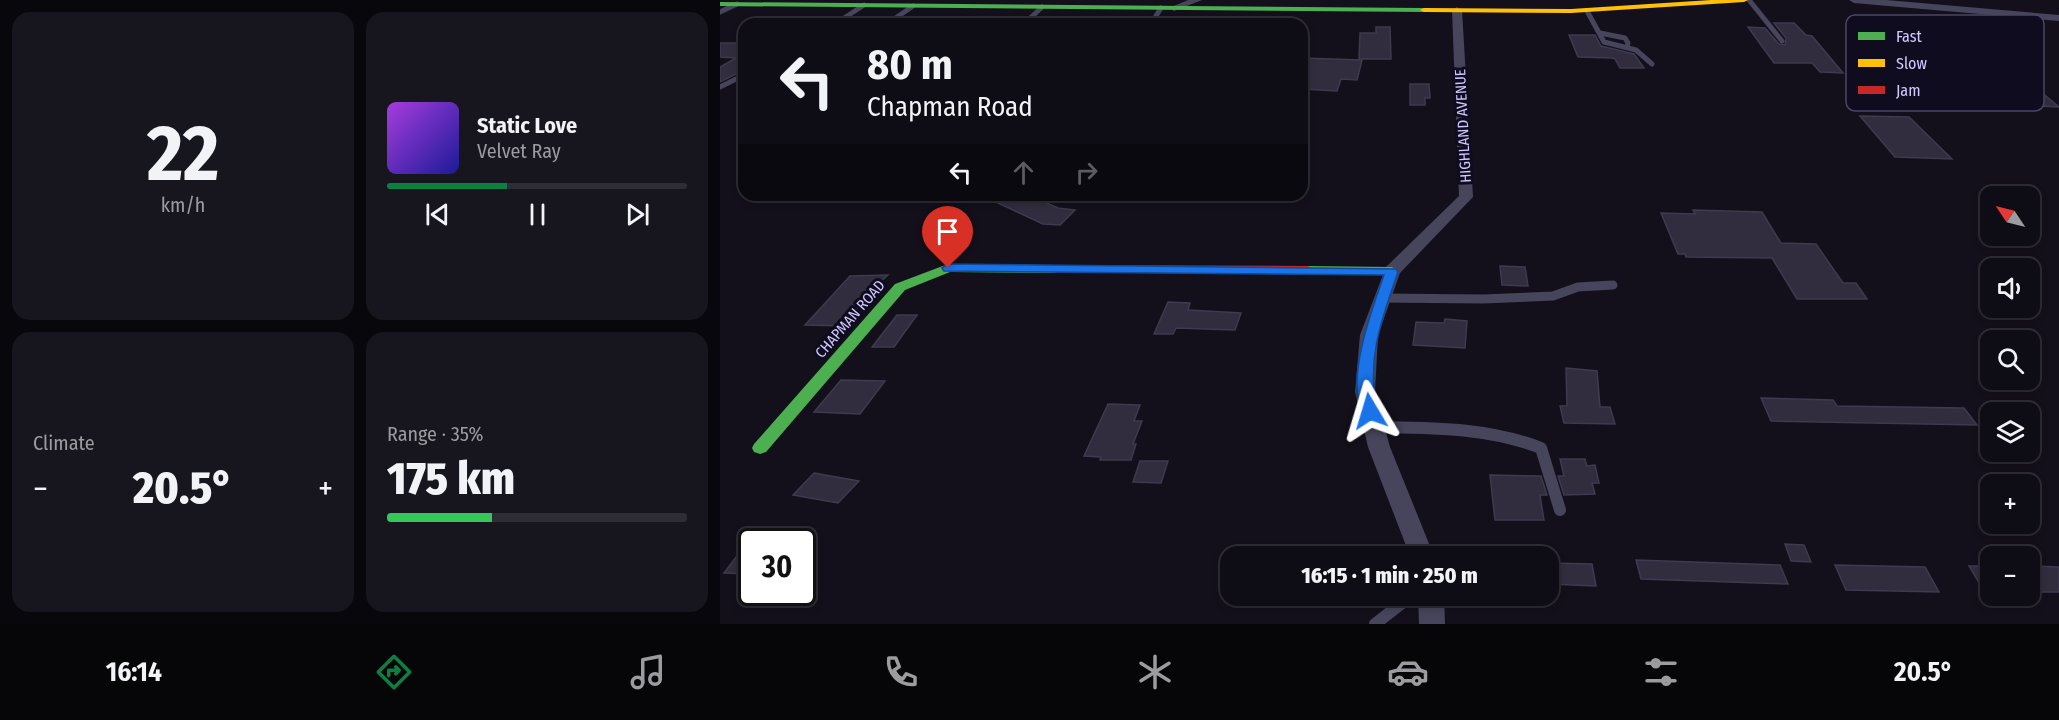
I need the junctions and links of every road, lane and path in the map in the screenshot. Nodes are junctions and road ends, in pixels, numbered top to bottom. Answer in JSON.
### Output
{"nodes":[{"id":1,"x":1197,"y":0,"type":"edge"},
{"id":2,"x":1736,"y":0,"type":"edge"},
{"id":3,"x":1744,"y":0,"type":"edge"},
{"id":4,"x":1749,"y":0,"type":"edge"},
{"id":5,"x":1854,"y":0,"type":"edge"},
{"id":6,"x":720,"y":4,"type":"edge"},
{"id":7,"x":737,"y":4,"type":"junction"},
{"id":8,"x":864,"y":5,"type":"junction"},
{"id":9,"x":914,"y":6,"type":"junction"},
{"id":10,"x":1042,"y":7,"type":"junction"},
{"id":11,"x":1167,"y":8,"type":"junction"},
{"id":12,"x":1456,"y":10,"type":"junction"},
{"id":13,"x":1587,"y":11,"type":"junction"},
{"id":14,"x":720,"y":12,"type":"edge"},
{"id":15,"x":2025,"y":15,"type":"edge"},
{"id":16,"x":2044,"y":17,"type":"edge"},
{"id":17,"x":844,"y":18,"type":"edge"},
{"id":18,"x":896,"y":18,"type":"edge"},
{"id":19,"x":1030,"y":18,"type":"edge"},
{"id":20,"x":1156,"y":18,"type":"edge"},
{"id":21,"x":2059,"y":18,"type":"edge"},
{"id":22,"x":1600,"y":33,"type":"junction"},
{"id":23,"x":1782,"y":41,"type":"dead end"},
{"id":24,"x":1627,"y":47,"type":"junction"},
{"id":25,"x":1652,"y":64,"type":"dead end"},
{"id":26,"x":738,"y":78,"type":"edge"},
{"id":27,"x":720,"y":87,"type":"edge"},
{"id":28,"x":1392,"y":272,"type":"junction"},
{"id":29,"x":1613,"y":285,"type":"dead end"},
{"id":30,"x":1383,"y":298,"type":"junction"},
{"id":31,"x":1374,"y":427,"type":"junction"},
{"id":32,"x":760,"y":448,"type":"dead end"},
{"id":33,"x":1560,"y":510,"type":"dead end"},
{"id":34,"x":1418,"y":546,"type":"edge"},
{"id":35,"x":1398,"y":606,"type":"edge"},
{"id":36,"x":1431,"y":606,"type":"edge"},
{"id":37,"x":1375,"y":624,"type":"edge"},
{"id":38,"x":1432,"y":624,"type":"edge"}],
"edges":[{"from":1,"to":11,"type":"street"},
{"from":2,"to":3,"type":"main road"},
{"from":2,"to":13,"type":"main road"},
{"from":4,"to":23,"type":"lane"},
{"from":5,"to":15,"type":"street"},
{"from":6,"to":7,"type":"main road"},
{"from":7,"to":8,"type":"main road"},
{"from":7,"to":14,"type":"lane"},
{"from":8,"to":9,"type":"main road"},
{"from":8,"to":17,"type":"lane"},
{"from":9,"to":10,"type":"main road"},
{"from":9,"to":18,"type":"lane"},
{"from":10,"to":11,"type":"main road"},
{"from":10,"to":19,"type":"lane"},
{"from":11,"to":12,"type":"main road"},
{"from":11,"to":20,"type":"lane"},
{"from":12,"to":13,"type":"main road"},
{"from":12,"to":28,"type":"street","name":"HIGHLAND AVENUE"},
{"from":13,"to":22,"type":"lane"},
{"from":16,"to":21,"type":"street"},
{"from":22,"to":24,"type":"lane"},
{"from":22,"to":24,"type":"lane"},
{"from":24,"to":25,"type":"lane"},
{"from":26,"to":27,"type":"lane"},
{"from":28,"to":30,"type":"street","name":"HIGHLAND AVENUE"},
{"from":28,"to":32,"type":"main road","name":"CHAPMAN ROAD"},
{"from":29,"to":30,"type":"lane"},
{"from":30,"to":31,"type":"street","name":"HIGHLAND AVENUE"},
{"from":31,"to":33,"type":"lane"},
{"from":31,"to":34,"type":"street","name":"HIGHLAND AVENUE"},
{"from":35,"to":37,"type":"lane"},
{"from":36,"to":38,"type":"street"}]}
